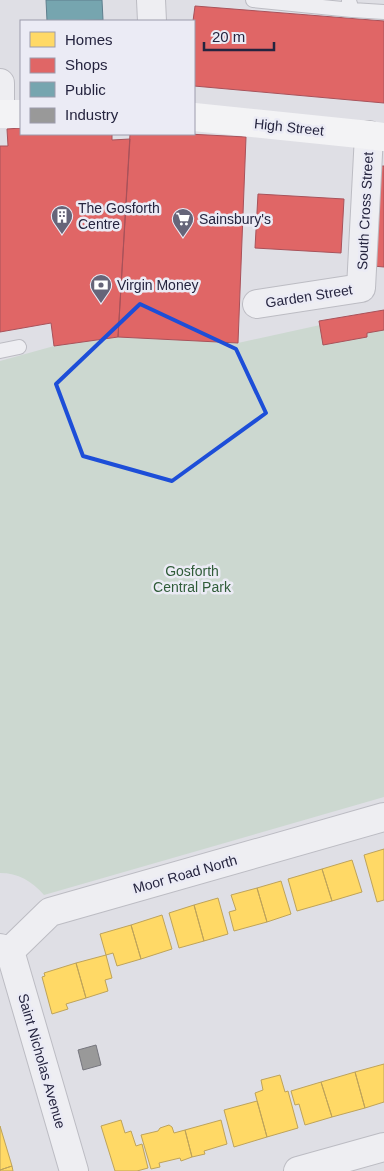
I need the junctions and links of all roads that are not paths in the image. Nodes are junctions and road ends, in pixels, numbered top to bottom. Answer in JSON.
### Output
{"nodes":[{"id":1,"x":151,"y":0,"type":"edge"},
{"id":2,"x":253,"y":0,"type":"edge"},
{"id":3,"x":351,"y":5,"type":"edge"},
{"id":4,"x":384,"y":12,"type":"edge"},
{"id":5,"x":152,"y":20,"type":"edge"},
{"id":6,"x":0,"y":83,"type":"edge"},
{"id":7,"x":0,"y":106,"type":"edge"},
{"id":8,"x":0,"y":114,"type":"edge"},
{"id":9,"x":20,"y":114,"type":"edge"},
{"id":10,"x":195,"y":117,"type":"edge"},
{"id":11,"x":376,"y":136,"type":"edge"},
{"id":12,"x":361,"y":288,"type":"joint"},
{"id":13,"x":257,"y":304,"type":"dead end"},
{"id":14,"x":19,"y":347,"type":"dead end"},
{"id":15,"x":0,"y":351,"type":"edge"},
{"id":16,"x":384,"y":817,"type":"edge"},
{"id":17,"x":5,"y":950,"type":"edge"},
{"id":18,"x":384,"y":1147,"type":"edge"},
{"id":19,"x":74,"y":1171,"type":"edge"},
{"id":20,"x":298,"y":1171,"type":"edge"}],
"edges":[{"from":1,"to":5,"type":"street"},
{"from":2,"to":3,"type":"lane"},
{"from":3,"to":4,"type":"lane"},
{"from":6,"to":7,"type":"street"},
{"from":8,"to":9,"type":"main road"},
{"from":10,"to":11,"type":"main road","name":"High Street"},
{"from":11,"to":12,"type":"street","name":"South Cross Street"},
{"from":12,"to":13,"type":"street","name":"Garden Street"},
{"from":14,"to":15,"type":"lane"},
{"from":16,"to":17,"type":"street","name":"Moor Road North"},
{"from":17,"to":19,"type":"street","name":"Saint Nicholas Avenue"},
{"from":18,"to":20,"type":"street"}]}
